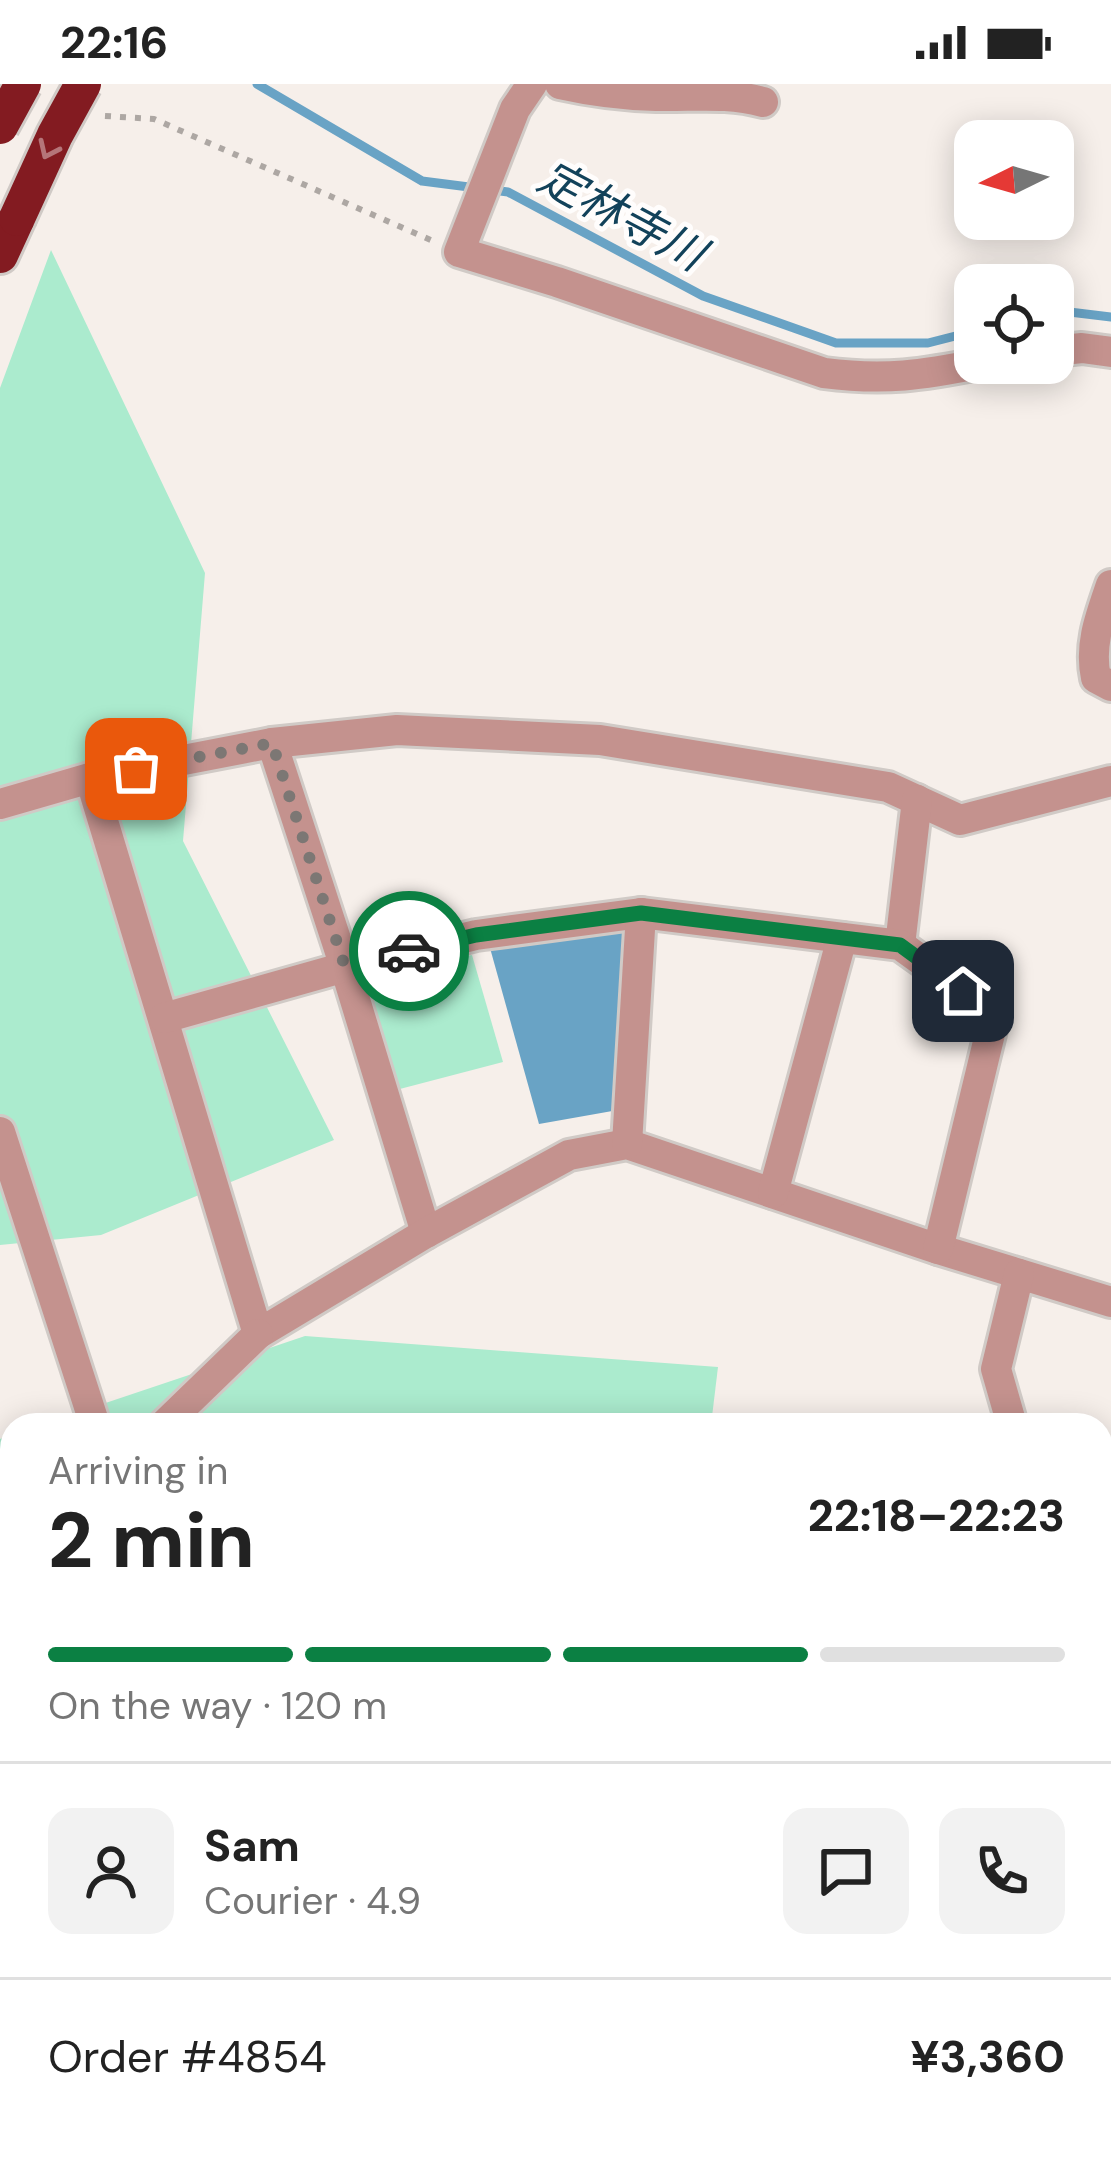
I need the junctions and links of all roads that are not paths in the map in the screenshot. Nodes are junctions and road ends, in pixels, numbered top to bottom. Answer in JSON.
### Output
{"nodes":[{"id":1,"x":23,"y":84,"type":"edge"},
{"id":2,"x":532,"y":84,"type":"edge"},
{"id":3,"x":560,"y":84,"type":"edge"},
{"id":4,"x":85,"y":99,"type":"edge"},
{"id":5,"x":763,"y":102,"type":"dead end"},
{"id":6,"x":0,"y":126,"type":"edge"},
{"id":7,"x":0,"y":255,"type":"edge"},
{"id":8,"x":1074,"y":349,"type":"edge"},
{"id":9,"x":1111,"y":352,"type":"edge"},
{"id":10,"x":954,"y":369,"type":"edge"},
{"id":11,"x":1111,"y":585,"type":"edge"},
{"id":12,"x":1111,"y":686,"type":"edge"},
{"id":13,"x":272,"y":743,"type":"junction"},
{"id":14,"x":90,"y":778,"type":"junction"},
{"id":15,"x":1111,"y":781,"type":"edge"},
{"id":16,"x":917,"y":800,"type":"junction"},
{"id":17,"x":0,"y":804,"type":"edge"},
{"id":18,"x":641,"y":913,"type":"junction"},
{"id":19,"x":842,"y":938,"type":"junction"},
{"id":20,"x":900,"y":945,"type":"junction"},
{"id":21,"x":345,"y":967,"type":"junction"},
{"id":22,"x":164,"y":1018,"type":"junction"},
{"id":23,"x":0,"y":1132,"type":"edge"},
{"id":24,"x":627,"y":1144,"type":"junction"},
{"id":25,"x":773,"y":1193,"type":"junction"},
{"id":26,"x":426,"y":1233,"type":"junction"},
{"id":27,"x":938,"y":1250,"type":"junction"},
{"id":28,"x":1019,"y":1274,"type":"junction"},
{"id":29,"x":1111,"y":1302,"type":"edge"},
{"id":30,"x":258,"y":1334,"type":"junction"},
{"id":31,"x":91,"y":1413,"type":"edge"},
{"id":32,"x":176,"y":1413,"type":"edge"},
{"id":33,"x":1009,"y":1413,"type":"edge"}],
"edges":[{"from":1,"to":6,"type":"highway","bridge":true},
{"from":2,"to":10,"type":"street"},
{"from":3,"to":5,"type":"street"},
{"from":4,"to":7,"type":"highway","one_way":true,"bridge":true},
{"from":8,"to":9,"type":"street"},
{"from":11,"to":12,"type":"street"},
{"from":13,"to":14,"type":"street"},
{"from":13,"to":16,"type":"street"},
{"from":13,"to":21,"type":"street"},
{"from":14,"to":17,"type":"street"},
{"from":14,"to":22,"type":"street"},
{"from":15,"to":16,"type":"street"},
{"from":16,"to":20,"type":"street"},
{"from":18,"to":19,"type":"street"},
{"from":18,"to":21,"type":"street"},
{"from":18,"to":24,"type":"street"},
{"from":19,"to":20,"type":"street"},
{"from":19,"to":25,"type":"street"},
{"from":20,"to":27,"type":"street"},
{"from":21,"to":22,"type":"street"},
{"from":21,"to":26,"type":"street"},
{"from":22,"to":30,"type":"street"},
{"from":23,"to":31,"type":"street"},
{"from":24,"to":25,"type":"street"},
{"from":24,"to":26,"type":"street"},
{"from":25,"to":27,"type":"street"},
{"from":26,"to":30,"type":"street"},
{"from":27,"to":28,"type":"street"},
{"from":28,"to":29,"type":"street"},
{"from":28,"to":33,"type":"street"},
{"from":30,"to":32,"type":"street"}]}
